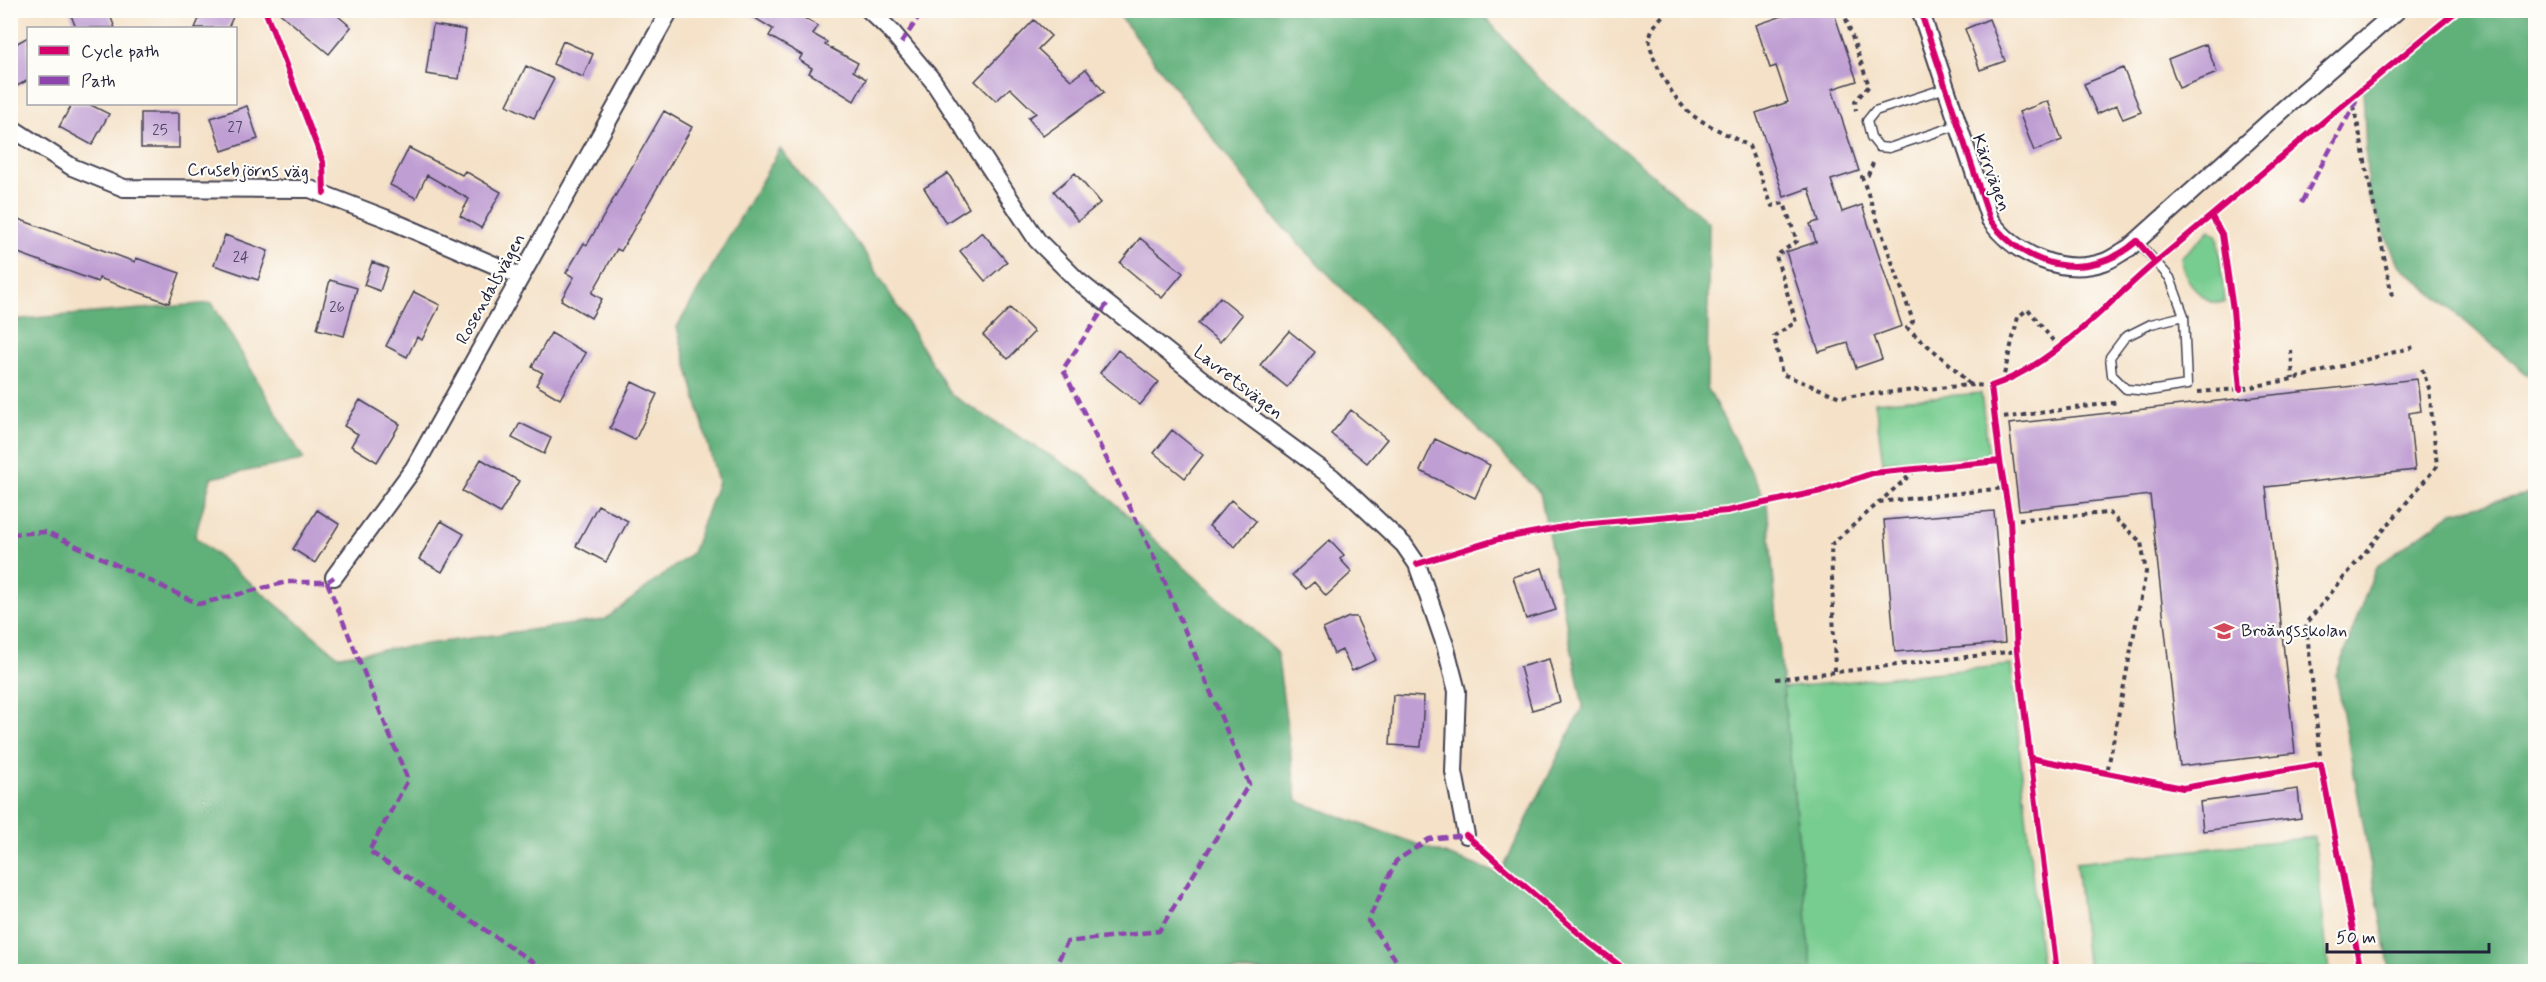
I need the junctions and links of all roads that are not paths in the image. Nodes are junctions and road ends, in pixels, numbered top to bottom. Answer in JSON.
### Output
{"nodes":[{"id":1,"x":670,"y":10,"type":"edge"},
{"id":2,"x":869,"y":10,"type":"edge"},
{"id":3,"x":1920,"y":10,"type":"edge"},
{"id":4,"x":2398,"y":10,"type":"edge"},
{"id":5,"x":1946,"y":88,"type":"junction"},
{"id":6,"x":1958,"y":125,"type":"junction"},
{"id":7,"x":10,"y":127,"type":"edge"},
{"id":8,"x":2137,"y":240,"type":"junction"},
{"id":9,"x":520,"y":276,"type":"junction"},
{"id":10,"x":2184,"y":316,"type":"junction"},
{"id":11,"x":334,"y":577,"type":"dead end"},
{"id":12,"x":1466,"y":835,"type":"dead end"}],
"edges":[{"from":1,"to":9,"type":"street","name":"Rosendalsvägen"},
{"from":2,"to":12,"type":"street","name":"Lavretsvägen"},
{"from":3,"to":5,"type":"street","name":"Kärrvägen"},
{"from":4,"to":8,"type":"street","name":"Kärrvägen"},
{"from":5,"to":6,"type":"street","name":"Kärrvägen"},
{"from":5,"to":6,"type":"lane"},
{"from":6,"to":8,"type":"street","name":"Kärrvägen"},
{"from":7,"to":9,"type":"street","name":"Crusebjörns väg"},
{"from":8,"to":10,"type":"lane"},
{"from":9,"to":11,"type":"street","name":"Rosendalsvägen"},
{"from":10,"to":10,"type":"lane"}]}
